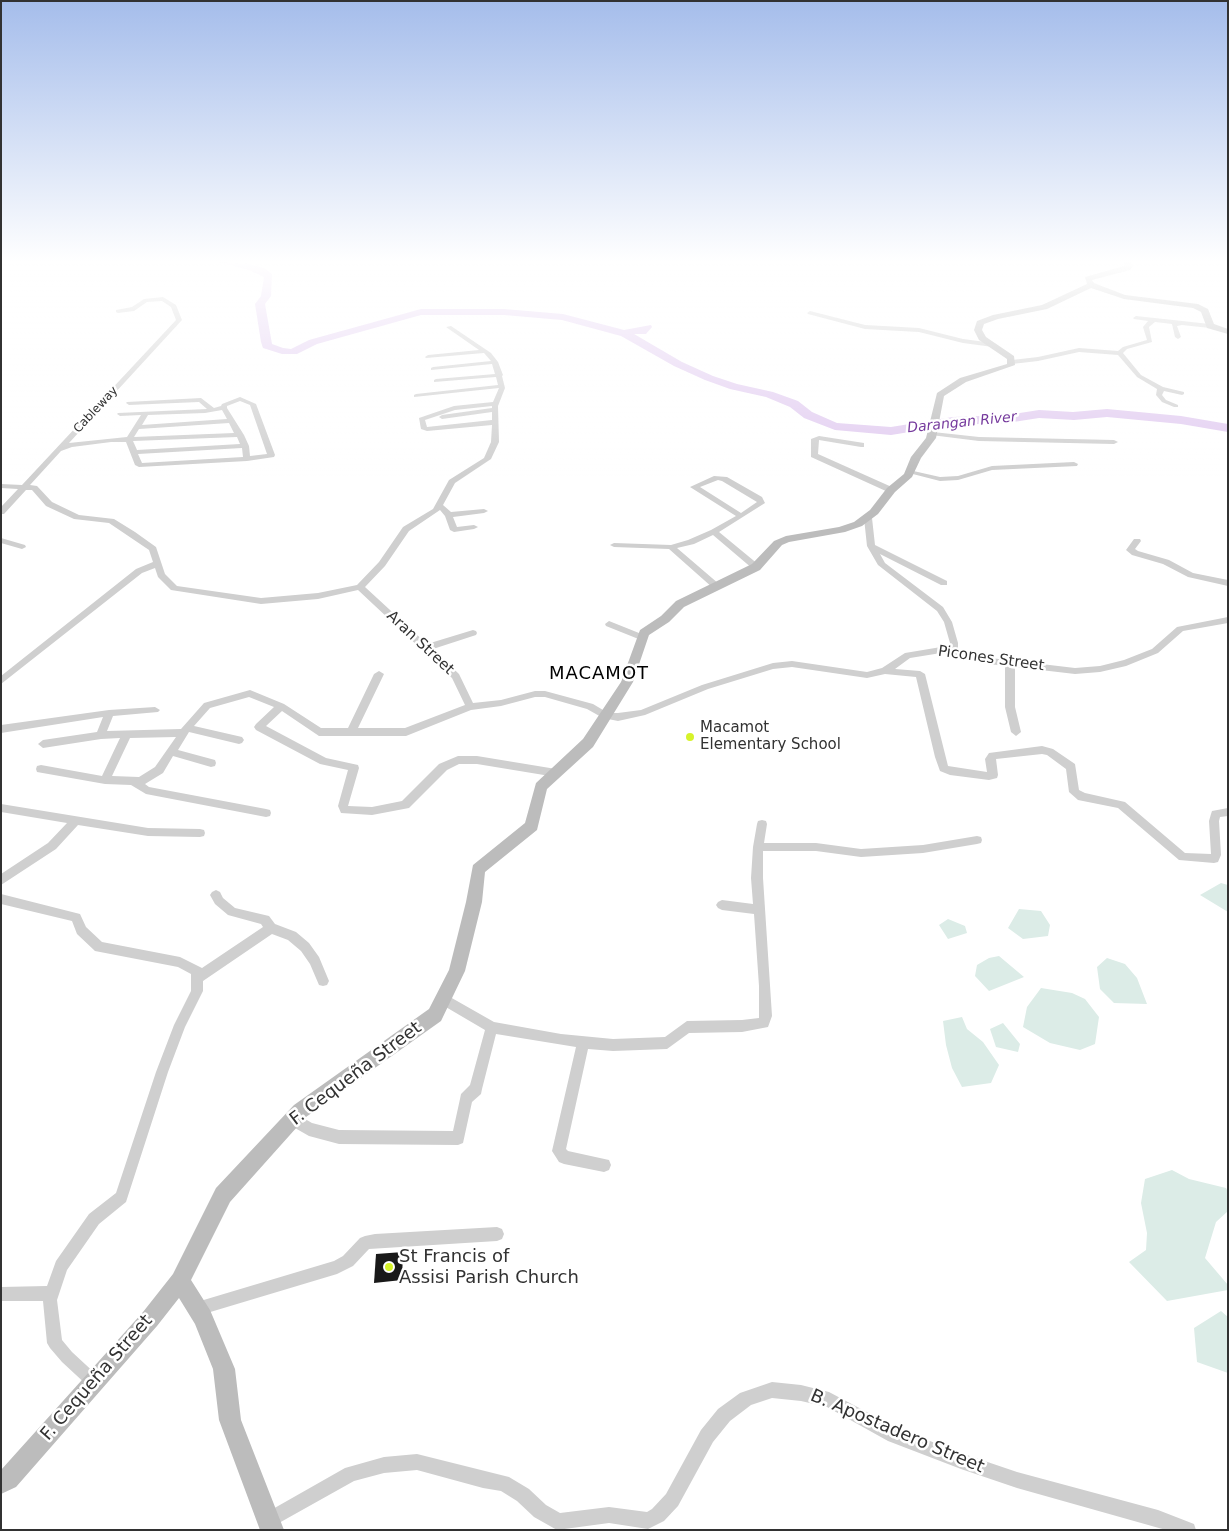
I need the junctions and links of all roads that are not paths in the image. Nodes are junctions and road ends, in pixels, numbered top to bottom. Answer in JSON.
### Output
{"nodes":[{"id":1,"x":167,"y":333,"type":"edge"},
{"id":2,"x":459,"y":333,"type":"edge"},
{"id":3,"x":933,"y":333,"type":"edge"},
{"id":4,"x":980,"y":333,"type":"edge"},
{"id":5,"x":1148,"y":333,"type":"edge"},
{"id":6,"x":1177,"y":333,"type":"edge"},
{"id":7,"x":1178,"y":338,"type":"dead end"},
{"id":8,"x":993,"y":345,"type":"junction"},
{"id":9,"x":486,"y":351,"type":"junction"},
{"id":10,"x":1120,"y":353,"type":"junction"},
{"id":11,"x":496,"y":362,"type":"junction"},
{"id":12,"x":1012,"y":362,"type":"junction"},
{"id":13,"x":433,"y":368,"type":"junction"},
{"id":14,"x":500,"y":375,"type":"junction"},
{"id":15,"x":436,"y":382,"type":"junction"},
{"id":16,"x":502,"y":386,"type":"junction"},
{"id":17,"x":1160,"y":388,"type":"junction"},
{"id":18,"x":438,"y":392,"type":"junction"},
{"id":19,"x":1182,"y":393,"type":"dead end"},
{"id":20,"x":416,"y":396,"type":"dead end"},
{"id":21,"x":129,"y":403,"type":"dead end"},
{"id":22,"x":1176,"y":406,"type":"dead end"},
{"id":23,"x":496,"y":407,"type":"junction"},
{"id":24,"x":224,"y":408,"type":"junction"},
{"id":25,"x":213,"y":410,"type":"junction"},
{"id":26,"x":120,"y":414,"type":"dead end"},
{"id":27,"x":145,"y":414,"type":"junction"},
{"id":28,"x":232,"y":421,"type":"junction"},
{"id":29,"x":496,"y":422,"type":"junction"},
{"id":30,"x":136,"y":427,"type":"junction"},
{"id":31,"x":934,"y":429,"type":"junction"},
{"id":32,"x":240,"y":435,"type":"junction"},
{"id":33,"x":129,"y":439,"type":"junction"},
{"id":34,"x":1114,"y":442,"type":"dead end"},
{"id":35,"x":861,"y":445,"type":"dead end"},
{"id":36,"x":245,"y":446,"type":"junction"},
{"id":37,"x":57,"y":451,"type":"junction"},
{"id":38,"x":136,"y":452,"type":"junction"},
{"id":39,"x":247,"y":459,"type":"junction"},
{"id":40,"x":1074,"y":464,"type":"dead end"},
{"id":41,"x":909,"y":472,"type":"junction"},
{"id":42,"x":1,"y":486,"type":"edge"},
{"id":43,"x":24,"y":487,"type":"junction"},
{"id":44,"x":891,"y":490,"type":"junction"},
{"id":45,"x":440,"y":506,"type":"junction"},
{"id":46,"x":484,"y":511,"type":"dead end"},
{"id":47,"x":1,"y":512,"type":"edge"},
{"id":48,"x":449,"y":514,"type":"junction"},
{"id":49,"x":741,"y":516,"type":"junction"},
{"id":50,"x":868,"y":518,"type":"junction"},
{"id":51,"x":474,"y":527,"type":"dead end"},
{"id":52,"x":714,"y":532,"type":"junction"},
{"id":53,"x":1,"y":540,"type":"edge"},
{"id":54,"x":1137,"y":541,"type":"dead end"},
{"id":55,"x":614,"y":545,"type":"dead end"},
{"id":56,"x":871,"y":546,"type":"junction"},
{"id":57,"x":22,"y":547,"type":"dead end"},
{"id":58,"x":671,"y":547,"type":"junction"},
{"id":59,"x":156,"y":564,"type":"junction"},
{"id":60,"x":756,"y":567,"type":"junction"},
{"id":61,"x":944,"y":582,"type":"dead end"},
{"id":62,"x":1228,"y":583,"type":"edge"},
{"id":63,"x":716,"y":586,"type":"junction"},
{"id":64,"x":360,"y":587,"type":"junction"},
{"id":65,"x":1228,"y":620,"type":"edge"},
{"id":66,"x":609,"y":624,"type":"dead end"},
{"id":67,"x":473,"y":632,"type":"dead end"},
{"id":68,"x":641,"y":637,"type":"junction"},
{"id":69,"x":426,"y":648,"type":"junction"},
{"id":70,"x":953,"y":651,"type":"junction"},
{"id":71,"x":1010,"y":663,"type":"junction"},
{"id":72,"x":885,"y":671,"type":"junction"},
{"id":73,"x":380,"y":674,"type":"dead end"},
{"id":74,"x":1,"y":681,"type":"edge"},
{"id":75,"x":281,"y":706,"type":"junction"},
{"id":76,"x":470,"y":707,"type":"junction"},
{"id":77,"x":155,"y":710,"type":"dead end"},
{"id":78,"x":109,"y":713,"type":"junction"},
{"id":79,"x":606,"y":716,"type":"junction"},
{"id":80,"x":1,"y":729,"type":"edge"},
{"id":81,"x":185,"y":730,"type":"junction"},
{"id":82,"x":352,"y":731,"type":"junction"},
{"id":83,"x":1016,"y":732,"type":"dead end"},
{"id":84,"x":127,"y":734,"type":"junction"},
{"id":85,"x":101,"y":736,"type":"junction"},
{"id":86,"x":239,"y":740,"type":"dead end"},
{"id":87,"x":44,"y":744,"type":"dead end"},
{"id":88,"x":171,"y":752,"type":"junction"},
{"id":89,"x":211,"y":763,"type":"dead end"},
{"id":90,"x":41,"y":769,"type":"dead end"},
{"id":91,"x":556,"y":772,"type":"junction"},
{"id":92,"x":105,"y":780,"type":"junction"},
{"id":93,"x":133,"y":781,"type":"junction"},
{"id":94,"x":1,"y":808,"type":"edge"},
{"id":95,"x":1228,"y":812,"type":"edge"},
{"id":96,"x":266,"y":813,"type":"dead end"},
{"id":97,"x":74,"y":822,"type":"junction"},
{"id":98,"x":762,"y":824,"type":"dead end"},
{"id":99,"x":200,"y":833,"type":"dead end"},
{"id":100,"x":977,"y":840,"type":"dead end"},
{"id":101,"x":758,"y":847,"type":"junction"},
{"id":102,"x":1,"y":880,"type":"edge"},
{"id":103,"x":216,"y":895,"type":"dead end"},
{"id":104,"x":1,"y":899,"type":"edge"},
{"id":105,"x":722,"y":905,"type":"dead end"},
{"id":106,"x":758,"y":910,"type":"junction"},
{"id":107,"x":271,"y":928,"type":"junction"},
{"id":108,"x":197,"y":978,"type":"junction"},
{"id":109,"x":323,"y":981,"type":"dead end"},
{"id":110,"x":443,"y":999,"type":"junction"},
{"id":111,"x":492,"y":1027,"type":"junction"},
{"id":112,"x":583,"y":1044,"type":"junction"},
{"id":113,"x":293,"y":1119,"type":"junction"},
{"id":114,"x":604,"y":1165,"type":"dead end"},
{"id":115,"x":497,"y":1234,"type":"dead end"},
{"id":116,"x":180,"y":1281,"type":"junction"},
{"id":117,"x":53,"y":1293,"type":"junction"},
{"id":118,"x":1,"y":1294,"type":"edge"},
{"id":119,"x":198,"y":1309,"type":"junction"},
{"id":120,"x":94,"y":1382,"type":"junction"},
{"id":121,"x":1,"y":1483,"type":"edge"},
{"id":122,"x":271,"y":1525,"type":"edge"},
{"id":123,"x":1188,"y":1530,"type":"edge"}],
"edges":[{"from":1,"to":37,"type":"street","name":"Cableway"},
{"from":2,"to":9,"type":"street"},
{"from":3,"to":8,"type":"street"},
{"from":4,"to":8,"type":"street"},
{"from":5,"to":10,"type":"street"},
{"from":6,"to":7,"type":"street"},
{"from":8,"to":12,"type":"street"},
{"from":9,"to":11,"type":"street"},
{"from":9,"to":13,"type":"street"},
{"from":10,"to":12,"type":"street"},
{"from":10,"to":17,"type":"street"},
{"from":11,"to":13,"type":"street"},
{"from":11,"to":14,"type":"street"},
{"from":12,"to":31,"type":"street"},
{"from":13,"to":15,"type":"street"},
{"from":14,"to":15,"type":"street"},
{"from":14,"to":16,"type":"street"},
{"from":15,"to":18,"type":"street"},
{"from":16,"to":18,"type":"street"},
{"from":16,"to":23,"type":"street"},
{"from":17,"to":19,"type":"street"},
{"from":17,"to":22,"type":"street"},
{"from":18,"to":20,"type":"street"},
{"from":21,"to":25,"type":"street"},
{"from":23,"to":29,"type":"street"},
{"from":23,"to":29,"type":"street"},
{"from":24,"to":25,"type":"street"},
{"from":24,"to":28,"type":"street"},
{"from":24,"to":39,"type":"street"},
{"from":25,"to":27,"type":"street"},
{"from":26,"to":27,"type":"street"},
{"from":27,"to":30,"type":"street"},
{"from":28,"to":30,"type":"street"},
{"from":28,"to":32,"type":"street"},
{"from":29,"to":45,"type":"street"},
{"from":30,"to":33,"type":"street"},
{"from":31,"to":34,"type":"street"},
{"from":31,"to":41,"type":"street"},
{"from":32,"to":33,"type":"street"},
{"from":32,"to":36,"type":"street"},
{"from":33,"to":37,"type":"street"},
{"from":33,"to":38,"type":"street"},
{"from":35,"to":44,"type":"street"},
{"from":36,"to":38,"type":"street"},
{"from":36,"to":39,"type":"street"},
{"from":37,"to":43,"type":"street","name":"Cableway"},
{"from":38,"to":39,"type":"street"},
{"from":40,"to":41,"type":"street"},
{"from":41,"to":44,"type":"street"},
{"from":42,"to":43,"type":"street"},
{"from":43,"to":47,"type":"street","name":"Cableway"},
{"from":43,"to":59,"type":"street"},
{"from":44,"to":50,"type":"street"},
{"from":45,"to":48,"type":"street"},
{"from":45,"to":64,"type":"street"},
{"from":46,"to":48,"type":"street"},
{"from":48,"to":51,"type":"street"},
{"from":49,"to":49,"type":"street"},
{"from":49,"to":52,"type":"street"},
{"from":50,"to":56,"type":"street"},
{"from":50,"to":60,"type":"street"},
{"from":52,"to":58,"type":"street"},
{"from":52,"to":60,"type":"street"},
{"from":53,"to":57,"type":"street"},
{"from":54,"to":62,"type":"street"},
{"from":55,"to":58,"type":"street"},
{"from":56,"to":61,"type":"street"},
{"from":56,"to":70,"type":"street"},
{"from":58,"to":63,"type":"street"},
{"from":59,"to":64,"type":"street"},
{"from":59,"to":74,"type":"street"},
{"from":60,"to":63,"type":"street"},
{"from":63,"to":68,"type":"street"},
{"from":64,"to":69,"type":"street","name":"Aran Street"},
{"from":65,"to":71,"type":"street","name":"Picones Street"},
{"from":66,"to":68,"type":"street"},
{"from":67,"to":69,"type":"street"},
{"from":68,"to":79,"type":"street","name":"F. Cequeña Street"},
{"from":69,"to":76,"type":"street","name":"Aran Street"},
{"from":70,"to":71,"type":"street","name":"Picones Street"},
{"from":70,"to":72,"type":"street","name":"Picones Street"},
{"from":71,"to":83,"type":"street"},
{"from":72,"to":79,"type":"street","name":"Picones Street"},
{"from":72,"to":95,"type":"street"},
{"from":73,"to":82,"type":"street"},
{"from":75,"to":81,"type":"street"},
{"from":75,"to":82,"type":"street"},
{"from":75,"to":91,"type":"street"},
{"from":76,"to":79,"type":"street"},
{"from":76,"to":82,"type":"street"},
{"from":77,"to":78,"type":"street"},
{"from":78,"to":80,"type":"street"},
{"from":78,"to":85,"type":"street"},
{"from":79,"to":91,"type":"street","name":"F. Cequeña Street"},
{"from":81,"to":84,"type":"street"},
{"from":81,"to":86,"type":"street"},
{"from":81,"to":88,"type":"street"},
{"from":84,"to":85,"type":"street"},
{"from":84,"to":92,"type":"street"},
{"from":85,"to":87,"type":"street"},
{"from":88,"to":89,"type":"street"},
{"from":88,"to":93,"type":"street"},
{"from":90,"to":92,"type":"street"},
{"from":91,"to":110,"type":"street","name":"F. Cequeña Street"},
{"from":92,"to":93,"type":"street"},
{"from":93,"to":96,"type":"street"},
{"from":94,"to":97,"type":"street"},
{"from":97,"to":99,"type":"street"},
{"from":97,"to":102,"type":"street"},
{"from":98,"to":101,"type":"street"},
{"from":100,"to":101,"type":"street"},
{"from":101,"to":106,"type":"street"},
{"from":103,"to":107,"type":"street"},
{"from":104,"to":108,"type":"street"},
{"from":105,"to":106,"type":"street"},
{"from":106,"to":112,"type":"street"},
{"from":107,"to":108,"type":"street"},
{"from":107,"to":109,"type":"street"},
{"from":108,"to":117,"type":"street"},
{"from":110,"to":111,"type":"street"},
{"from":110,"to":113,"type":"street","name":"F. Cequeña Street"},
{"from":111,"to":112,"type":"street"},
{"from":111,"to":113,"type":"street"},
{"from":112,"to":114,"type":"street"},
{"from":113,"to":116,"type":"street","name":"F. Cequeña Street"},
{"from":115,"to":119,"type":"street"},
{"from":116,"to":119,"type":"street"},
{"from":116,"to":120,"type":"street","name":"F. Cequeña Street"},
{"from":117,"to":118,"type":"street"},
{"from":117,"to":120,"type":"street"},
{"from":119,"to":122,"type":"street"},
{"from":120,"to":121,"type":"street","name":"F. Cequeña Street"},
{"from":122,"to":123,"type":"street","name":"B. Apostadero Street"}]}
